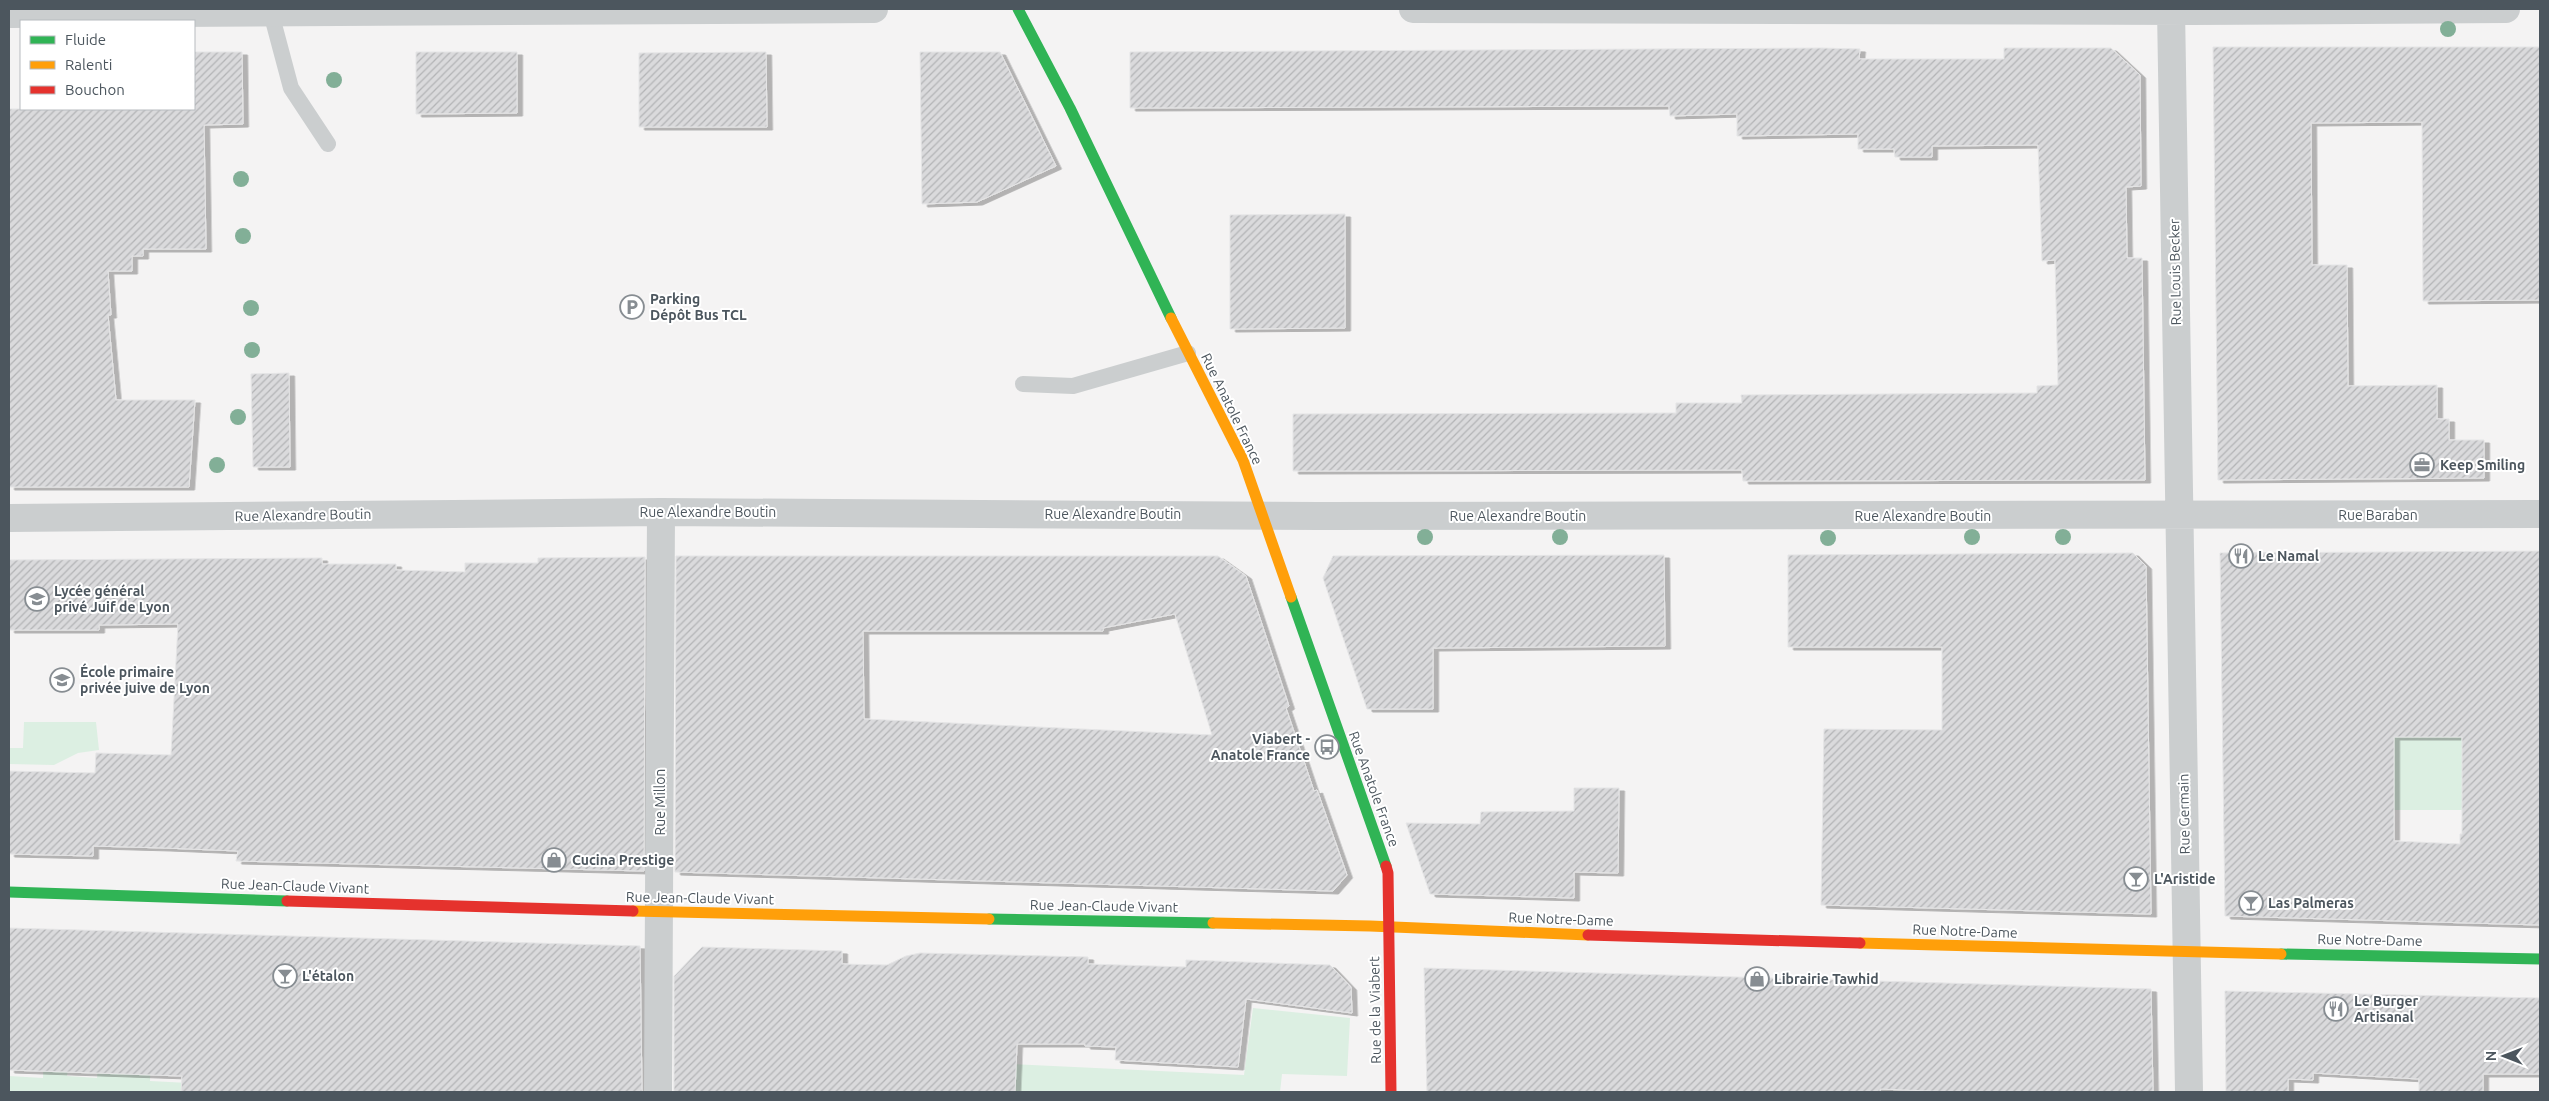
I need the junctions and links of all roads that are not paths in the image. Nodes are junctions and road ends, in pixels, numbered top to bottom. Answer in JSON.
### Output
{"nodes":[{"id":1,"x":874,"y":9,"type":"edge"},
{"id":2,"x":1018,"y":9,"type":"edge"},
{"id":3,"x":1412,"y":9,"type":"edge"},
{"id":4,"x":1595,"y":9,"type":"edge"},
{"id":5,"x":2506,"y":9,"type":"edge"},
{"id":6,"x":2171,"y":10,"type":"edge"},
{"id":7,"x":271,"y":13,"type":"junction"},
{"id":8,"x":9,"y":14,"type":"edge"},
{"id":9,"x":328,"y":144,"type":"dead end"},
{"id":10,"x":1188,"y":353,"type":"junction"},
{"id":11,"x":1022,"y":384,"type":"dead end"},
{"id":12,"x":661,"y":512,"type":"junction"},
{"id":13,"x":2540,"y":514,"type":"edge"},
{"id":14,"x":1262,"y":515,"type":"junction"},
{"id":15,"x":2216,"y":516,"type":"joint"},
{"id":16,"x":9,"y":518,"type":"edge"},
{"id":17,"x":2179,"y":525,"type":"junction"},
{"id":18,"x":9,"y":892,"type":"edge"},
{"id":19,"x":659,"y":912,"type":"junction"},
{"id":20,"x":1390,"y":928,"type":"junction"},
{"id":21,"x":2186,"y":951,"type":"junction"},
{"id":22,"x":2540,"y":959,"type":"edge"},
{"id":23,"x":658,"y":1092,"type":"edge"},
{"id":24,"x":1391,"y":1092,"type":"edge"},
{"id":25,"x":2189,"y":1092,"type":"edge"}],
"edges":[{"from":1,"to":7,"type":"street"},
{"from":2,"to":10,"type":"street","name":"Rue Anatole France"},
{"from":3,"to":4,"type":"street"},
{"from":4,"to":6,"type":"street"},
{"from":5,"to":6,"type":"street"},
{"from":6,"to":17,"type":"street","name":"Rue Louis Becker"},
{"from":7,"to":8,"type":"street"},
{"from":7,"to":9,"type":"lane"},
{"from":10,"to":11,"type":"lane"},
{"from":10,"to":14,"type":"street","name":"Rue Anatole France"},
{"from":12,"to":14,"type":"street","name":"Rue Alexandre Boutin"},
{"from":12,"to":16,"type":"street","name":"Rue Alexandre Boutin"},
{"from":12,"to":19,"type":"street","name":"Rue Millon"},
{"from":13,"to":15,"type":"street","name":"Rue Baraban"},
{"from":14,"to":17,"type":"street","name":"Rue Alexandre Boutin"},
{"from":14,"to":20,"type":"street","name":"Rue Anatole France"},
{"from":15,"to":17,"type":"street","name":"Rue Alexandre Boutin"},
{"from":17,"to":21,"type":"street","name":"Rue Germain"},
{"from":18,"to":19,"type":"street","name":"Rue Jean-Claude Vivant"},
{"from":19,"to":20,"type":"street","name":"Rue Jean-Claude Vivant"},
{"from":19,"to":23,"type":"street","name":"Rue Millon"},
{"from":20,"to":21,"type":"street","name":"Rue Notre-Dame"},
{"from":20,"to":24,"type":"street","name":"Rue de la Viabert"},
{"from":21,"to":22,"type":"street","name":"Rue Notre-Dame"},
{"from":21,"to":25,"type":"street","name":"Rue Germain"}]}
